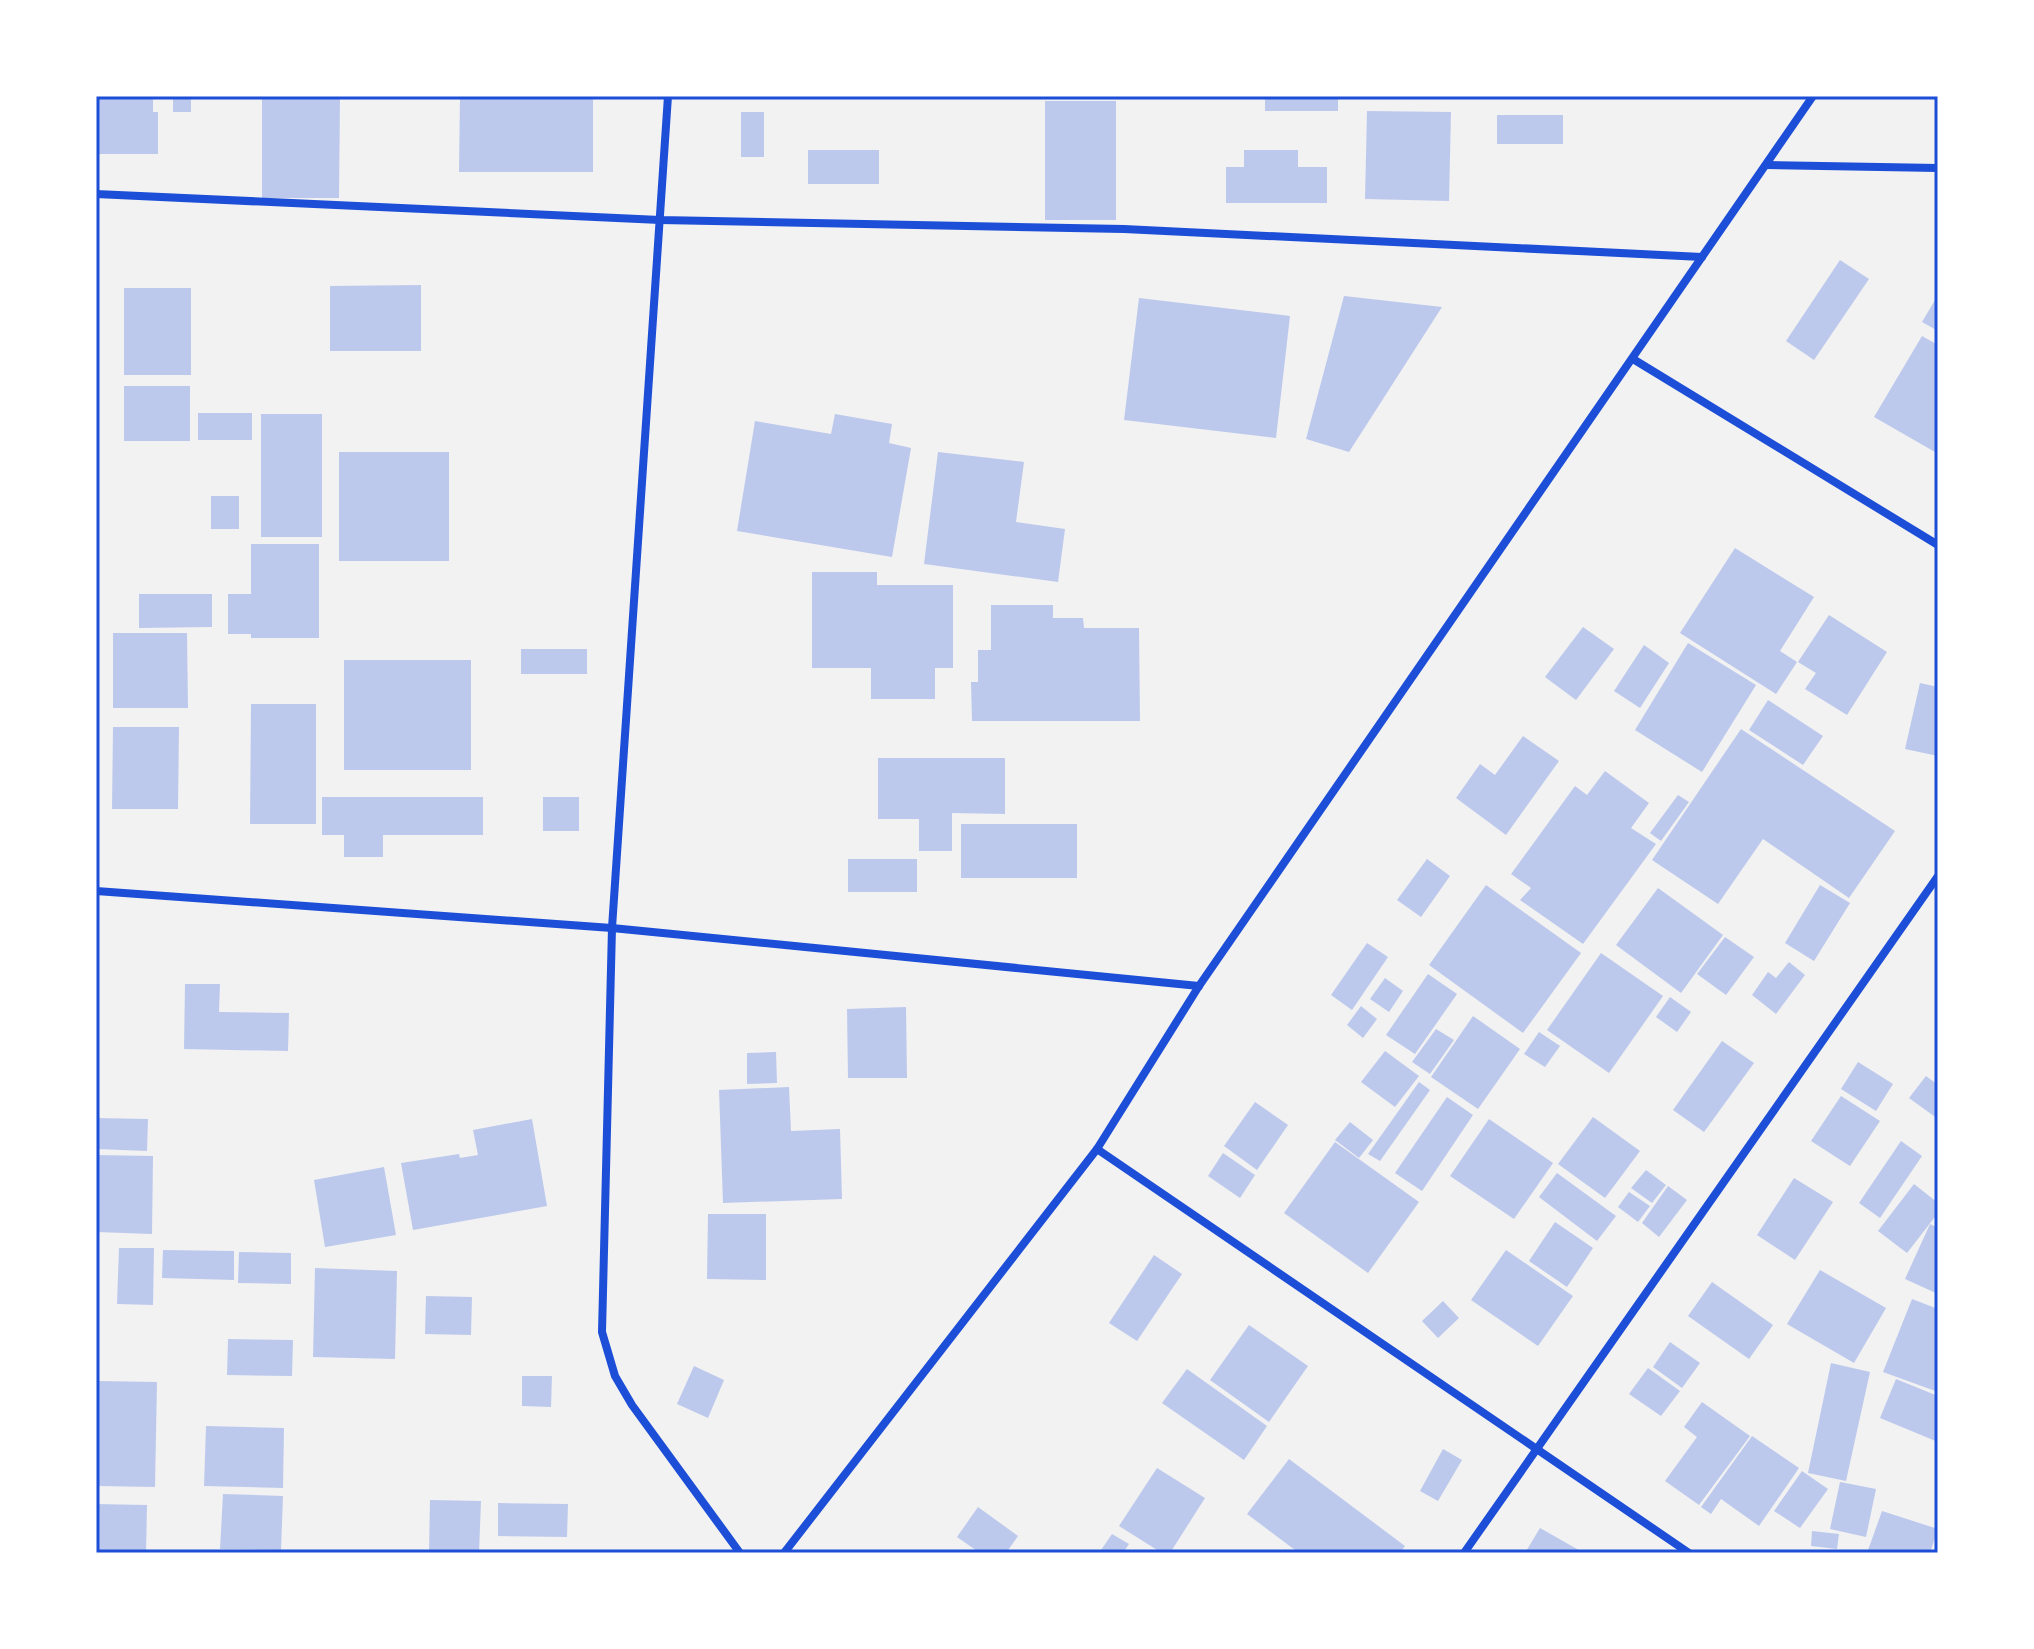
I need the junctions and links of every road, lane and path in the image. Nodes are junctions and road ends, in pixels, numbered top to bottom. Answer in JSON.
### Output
{"nodes":[{"id":1,"x":668,"y":96,"type":"edge"},
{"id":2,"x":1813,"y":96,"type":"edge"},
{"id":3,"x":1767,"y":165,"type":"junction"},
{"id":4,"x":1938,"y":168,"type":"edge"},
{"id":5,"x":96,"y":194,"type":"edge"},
{"id":6,"x":660,"y":220,"type":"junction"},
{"id":7,"x":1702,"y":257,"type":"junction"},
{"id":8,"x":1633,"y":359,"type":"junction"},
{"id":9,"x":1938,"y":545,"type":"edge"},
{"id":10,"x":1938,"y":876,"type":"edge"},
{"id":11,"x":96,"y":891,"type":"edge"},
{"id":12,"x":612,"y":928,"type":"junction"},
{"id":13,"x":1199,"y":986,"type":"junction"},
{"id":14,"x":1097,"y":1149,"type":"junction"},
{"id":15,"x":1536,"y":1446,"type":"junction"},
{"id":16,"x":740,"y":1553,"type":"edge"},
{"id":17,"x":784,"y":1553,"type":"edge"},
{"id":18,"x":1464,"y":1553,"type":"edge"},
{"id":19,"x":1689,"y":1553,"type":"edge"}],
"edges":[{"from":1,"to":6,"type":"street"},
{"from":2,"to":3,"type":"street"},
{"from":3,"to":4,"type":"street"},
{"from":3,"to":7,"type":"street"},
{"from":5,"to":6,"type":"street"},
{"from":6,"to":7,"type":"street"},
{"from":6,"to":12,"type":"street"},
{"from":7,"to":8,"type":"street"},
{"from":8,"to":9,"type":"street"},
{"from":8,"to":13,"type":"street"},
{"from":10,"to":15,"type":"street"},
{"from":11,"to":12,"type":"street"},
{"from":12,"to":13,"type":"street"},
{"from":12,"to":16,"type":"street"},
{"from":13,"to":14,"type":"street"},
{"from":14,"to":15,"type":"street"},
{"from":14,"to":17,"type":"street"},
{"from":15,"to":18,"type":"street"},
{"from":15,"to":19,"type":"street"}]}
